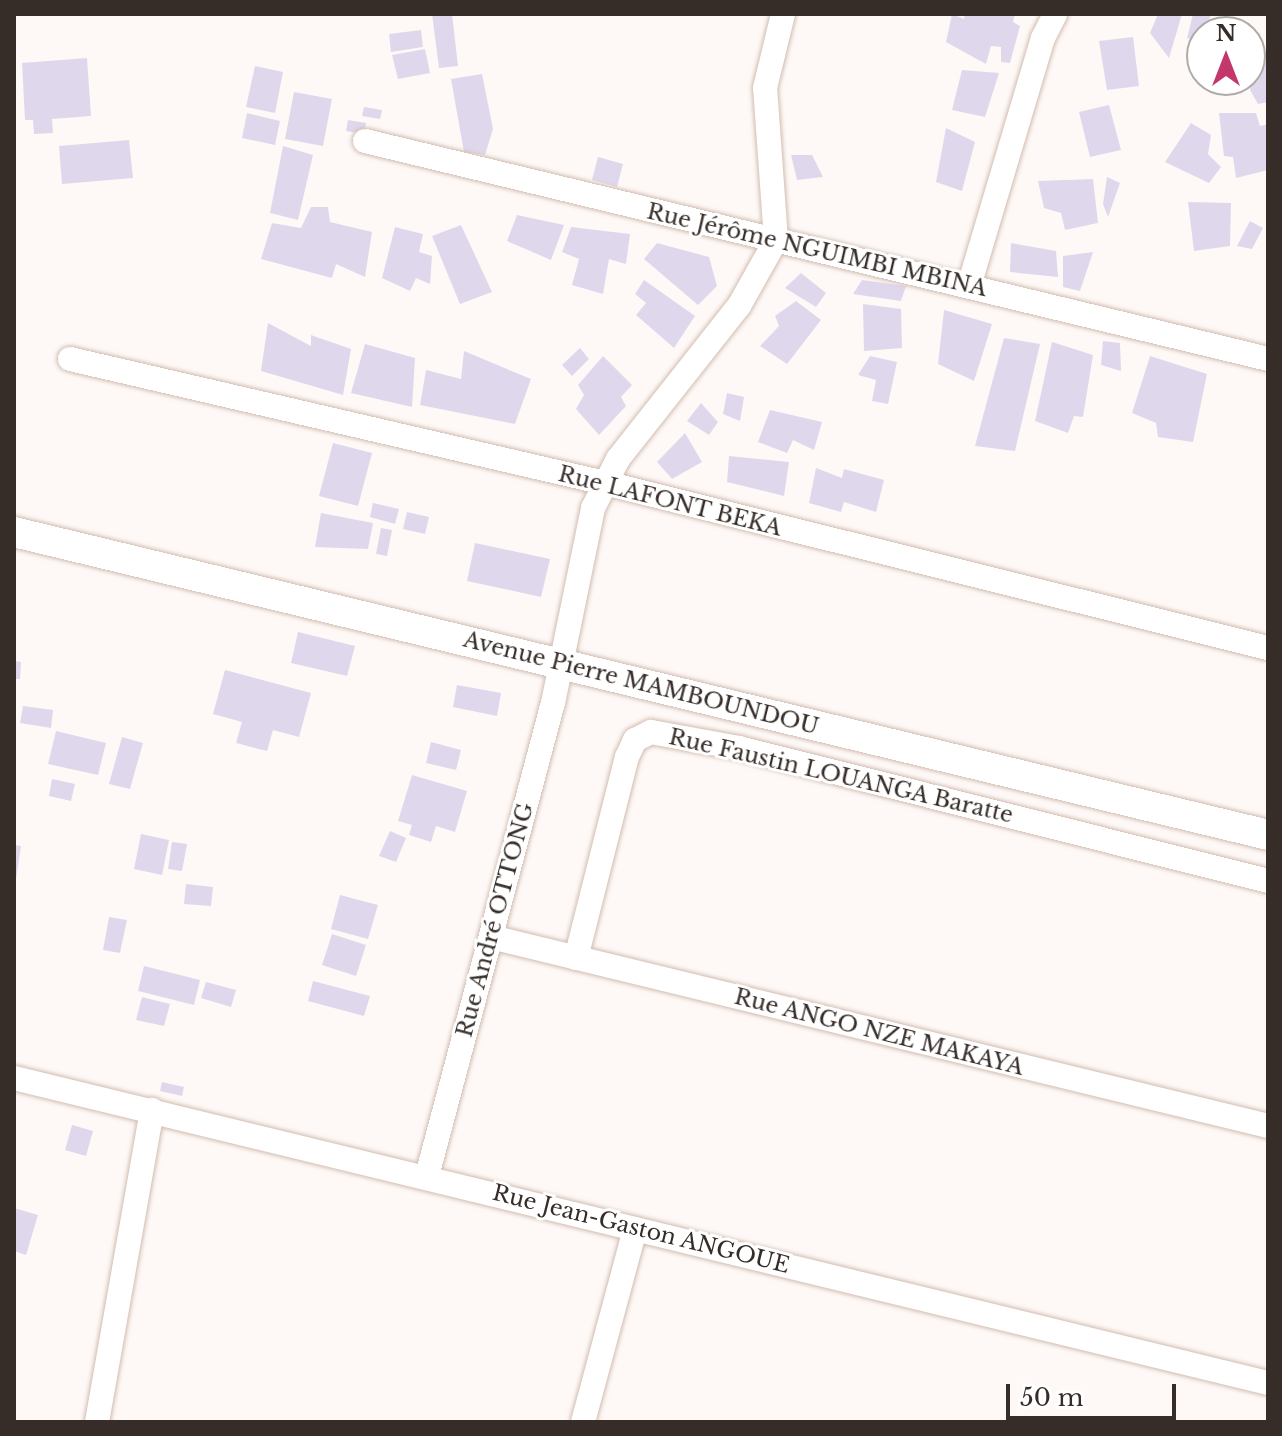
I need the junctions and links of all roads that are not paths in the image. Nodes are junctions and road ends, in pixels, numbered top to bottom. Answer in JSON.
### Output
{"nodes":[{"id":1,"x":783,"y":14,"type":"edge"},
{"id":2,"x":1055,"y":14,"type":"edge"},
{"id":3,"x":365,"y":141,"type":"dead end"},
{"id":4,"x":776,"y":240,"type":"junction"},
{"id":5,"x":969,"y":286,"type":"junction"},
{"id":6,"x":70,"y":359,"type":"dead end"},
{"id":7,"x":1268,"y":359,"type":"edge"},
{"id":8,"x":605,"y":483,"type":"junction"},
{"id":9,"x":14,"y":532,"type":"edge"},
{"id":10,"x":1268,"y":648,"type":"edge"},
{"id":11,"x":561,"y":663,"type":"junction"},
{"id":12,"x":1268,"y":835,"type":"edge"},
{"id":13,"x":1268,"y":881,"type":"edge"},
{"id":14,"x":491,"y":937,"type":"junction"},
{"id":15,"x":576,"y":958,"type":"junction"},
{"id":16,"x":14,"y":1078,"type":"edge"},
{"id":17,"x":152,"y":1110,"type":"junction"},
{"id":18,"x":1268,"y":1126,"type":"edge"},
{"id":19,"x":427,"y":1176,"type":"junction"},
{"id":20,"x":635,"y":1229,"type":"junction"},
{"id":21,"x":1268,"y":1383,"type":"edge"},
{"id":22,"x":97,"y":1422,"type":"edge"},
{"id":23,"x":583,"y":1422,"type":"edge"}],
"edges":[{"from":1,"to":4,"type":"street"},
{"from":2,"to":5,"type":"street"},
{"from":3,"to":4,"type":"street","name":"Rue Jérôme NGUIMBI MBINA"},
{"from":4,"to":5,"type":"street","name":"Rue Jérôme NGUIMBI MBINA"},
{"from":4,"to":8,"type":"street","name":"Rue André OTTONG"},
{"from":5,"to":7,"type":"street","name":"Rue Jérôme NGUIMBI MBINA"},
{"from":6,"to":8,"type":"street","name":"Rue LAFONT BEKA"},
{"from":8,"to":10,"type":"street","name":"Rue LAFONT BEKA"},
{"from":8,"to":11,"type":"street","name":"Rue André OTTONG"},
{"from":9,"to":11,"type":"street","name":"Avenue Pierre MAMBOUNDOU"},
{"from":11,"to":12,"type":"street","name":"Avenue Pierre MAMBOUNDOU"},
{"from":11,"to":14,"type":"street","name":"Rue André OTTONG"},
{"from":13,"to":15,"type":"street","name":"Rue Faustin LOUANGA Baratte"},
{"from":14,"to":15,"type":"street","name":"Rue ANGO NZE MAKAYA"},
{"from":14,"to":19,"type":"street","name":"Rue André OTTONG"},
{"from":15,"to":18,"type":"street","name":"Rue ANGO NZE MAKAYA"},
{"from":16,"to":17,"type":"street","name":"Rue Jean-Gaston ANGOUE"},
{"from":17,"to":19,"type":"street","name":"Rue Jean-Gaston ANGOUE"},
{"from":17,"to":22,"type":"street"},
{"from":19,"to":20,"type":"street","name":"Rue Jean-Gaston ANGOUE"},
{"from":20,"to":21,"type":"street","name":"Rue Jean-Gaston ANGOUE"},
{"from":20,"to":23,"type":"street"}]}
